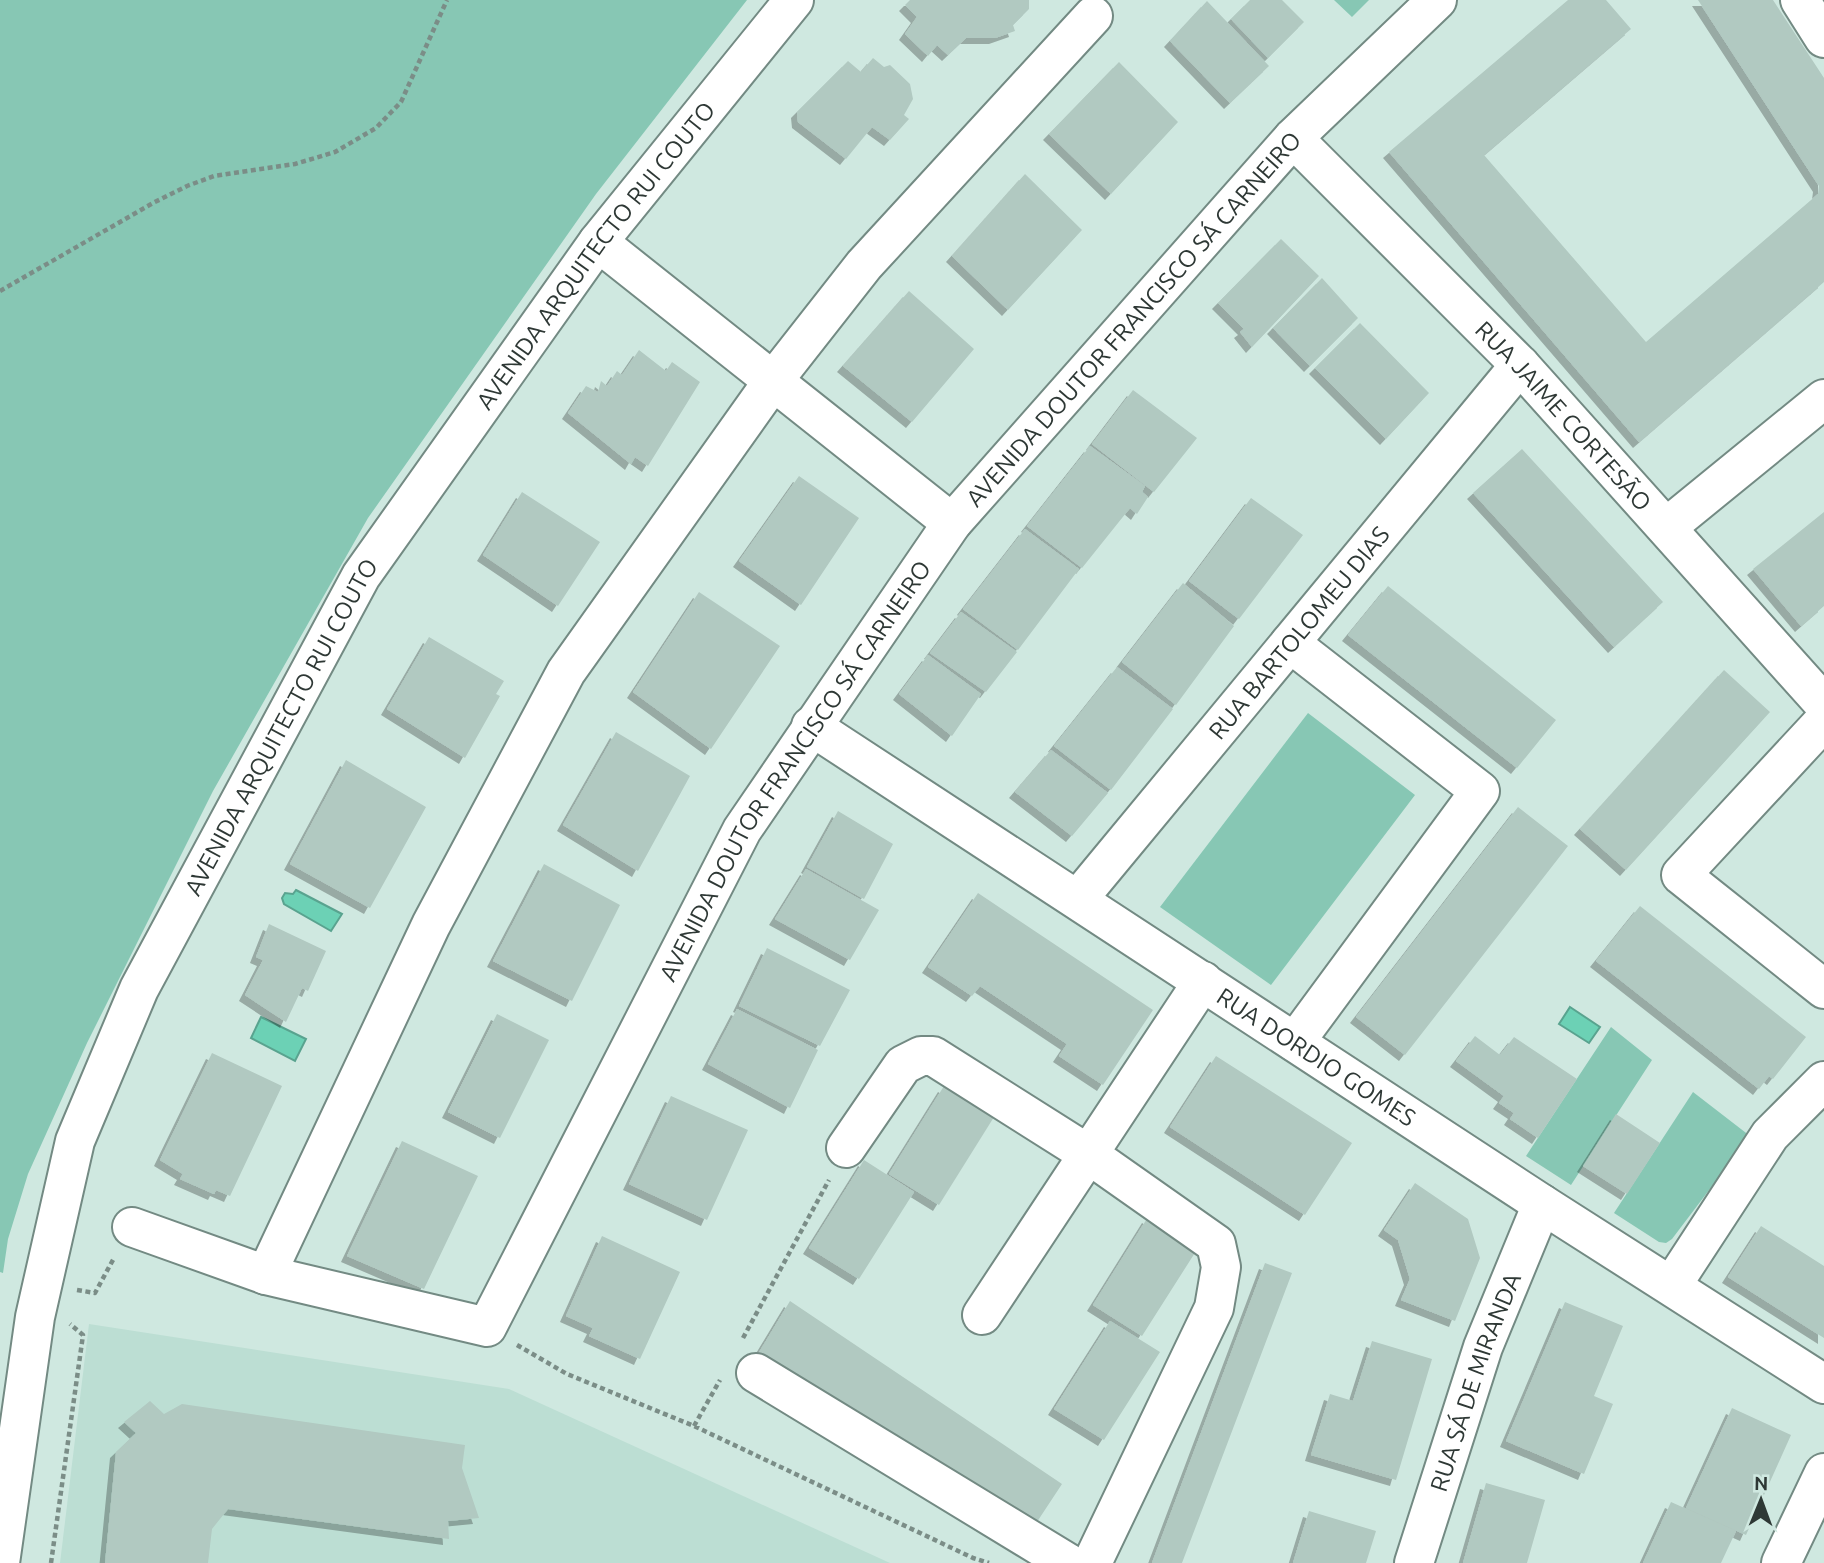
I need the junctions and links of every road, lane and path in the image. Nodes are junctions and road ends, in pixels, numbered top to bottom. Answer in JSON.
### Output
{"nodes":[{"id":1,"x":447,"y":0,"type":"edge"},
{"id":2,"x":794,"y":0,"type":"edge"},
{"id":3,"x":1437,"y":0,"type":"edge"},
{"id":4,"x":1800,"y":0,"type":"edge"},
{"id":5,"x":1093,"y":16,"type":"dead end"},
{"id":6,"x":1824,"y":38,"type":"edge"},
{"id":7,"x":1293,"y":138,"type":"junction"},
{"id":8,"x":598,"y":242,"type":"junction"},
{"id":9,"x":0,"y":291,"type":"edge"},
{"id":10,"x":1520,"y":365,"type":"junction"},
{"id":11,"x":773,"y":381,"type":"junction"},
{"id":12,"x":1824,"y":399,"type":"edge"},
{"id":13,"x":952,"y":523,"type":"junction"},
{"id":14,"x":1667,"y":527,"type":"junction"},
{"id":15,"x":1290,"y":643,"type":"junction"},
{"id":16,"x":1824,"y":704,"type":"edge"},
{"id":17,"x":1824,"y":721,"type":"edge"},
{"id":18,"x":811,"y":726,"type":"junction"},
{"id":19,"x":1078,"y":899,"type":"junction"},
{"id":20,"x":1203,"y":981,"type":"junction"},
{"id":21,"x":1824,"y":989,"type":"edge"},
{"id":22,"x":1295,"y":1042,"type":"junction"},
{"id":23,"x":1824,"y":1081,"type":"edge"},
{"id":24,"x":846,"y":1148,"type":"joint"},
{"id":25,"x":1088,"y":1154,"type":"junction"},
{"id":26,"x":1542,"y":1204,"type":"junction"},
{"id":27,"x":131,"y":1227,"type":"joint"},
{"id":28,"x":266,"y":1275,"type":"junction"},
{"id":29,"x":1672,"y":1285,"type":"junction"},
{"id":30,"x":65,"y":1289,"type":"dead end"},
{"id":31,"x":982,"y":1315,"type":"dead end"},
{"id":32,"x":487,"y":1327,"type":"junction"},
{"id":33,"x":740,"y":1363,"type":"junction"},
{"id":34,"x":1824,"y":1384,"type":"edge"},
{"id":35,"x":694,"y":1426,"type":"junction"},
{"id":36,"x":1824,"y":1473,"type":"edge"},
{"id":37,"x":0,"y":1563,"type":"edge"},
{"id":38,"x":989,"y":1563,"type":"edge"},
{"id":39,"x":1068,"y":1563,"type":"edge"},
{"id":40,"x":1092,"y":1563,"type":"edge"},
{"id":41,"x":1414,"y":1563,"type":"edge"},
{"id":42,"x":1781,"y":1563,"type":"edge"}],
"edges":[{"from":1,"to":9,"type":"path"},
{"from":2,"to":8,"type":"street","name":"AVENIDA ARQUITECTO RUI COUTO"},
{"from":3,"to":7,"type":"street","name":"AVENIDA DOUTOR FRANCISCO SÁ CARNEIRO"},
{"from":4,"to":6,"type":"street"},
{"from":5,"to":11,"type":"street"},
{"from":7,"to":10,"type":"street","name":"RUA JAIME CORTESÃO"},
{"from":7,"to":13,"type":"street","name":"AVENIDA DOUTOR FRANCISCO SÁ CARNEIRO"},
{"from":8,"to":11,"type":"street"},
{"from":8,"to":37,"type":"street","name":"AVENIDA ARQUITECTO RUI COUTO"},
{"from":10,"to":14,"type":"street","name":"RUA JAIME CORTESÃO"},
{"from":10,"to":15,"type":"street","name":"RUA BARTOLOMEU DIAS"},
{"from":11,"to":13,"type":"street"},
{"from":11,"to":28,"type":"street"},
{"from":12,"to":14,"type":"street"},
{"from":13,"to":18,"type":"street","name":"AVENIDA DOUTOR FRANCISCO SÁ CARNEIRO"},
{"from":14,"to":16,"type":"street","name":"RUA JAIME CORTESÃO"},
{"from":15,"to":19,"type":"street","name":"RUA BARTOLOMEU DIAS"},
{"from":15,"to":22,"type":"street"},
{"from":17,"to":21,"type":"street"},
{"from":18,"to":19,"type":"street","name":"RUA DORDIO GOMES"},
{"from":18,"to":32,"type":"street","name":"AVENIDA DOUTOR FRANCISCO SÁ CARNEIRO"},
{"from":19,"to":20,"type":"street","name":"RUA DORDIO GOMES"},
{"from":20,"to":22,"type":"street","name":"RUA DORDIO GOMES"},
{"from":20,"to":25,"type":"street"},
{"from":22,"to":26,"type":"street","name":"RUA DORDIO GOMES"},
{"from":23,"to":29,"type":"street"},
{"from":24,"to":25,"type":"street"},
{"from":24,"to":33,"type":"path"},
{"from":25,"to":31,"type":"street"},
{"from":25,"to":40,"type":"street"},
{"from":26,"to":29,"type":"street","name":"RUA DORDIO GOMES"},
{"from":26,"to":41,"type":"street","name":"RUA SÁ DE MIRANDA"},
{"from":27,"to":28,"type":"street"},
{"from":27,"to":30,"type":"path"},
{"from":28,"to":32,"type":"street"},
{"from":29,"to":34,"type":"street","name":"RUA DORDIO GOMES"},
{"from":32,"to":35,"type":"path"},
{"from":33,"to":35,"type":"path"},
{"from":33,"to":39,"type":"street"},
{"from":35,"to":38,"type":"path"},
{"from":36,"to":42,"type":"street"}]}
